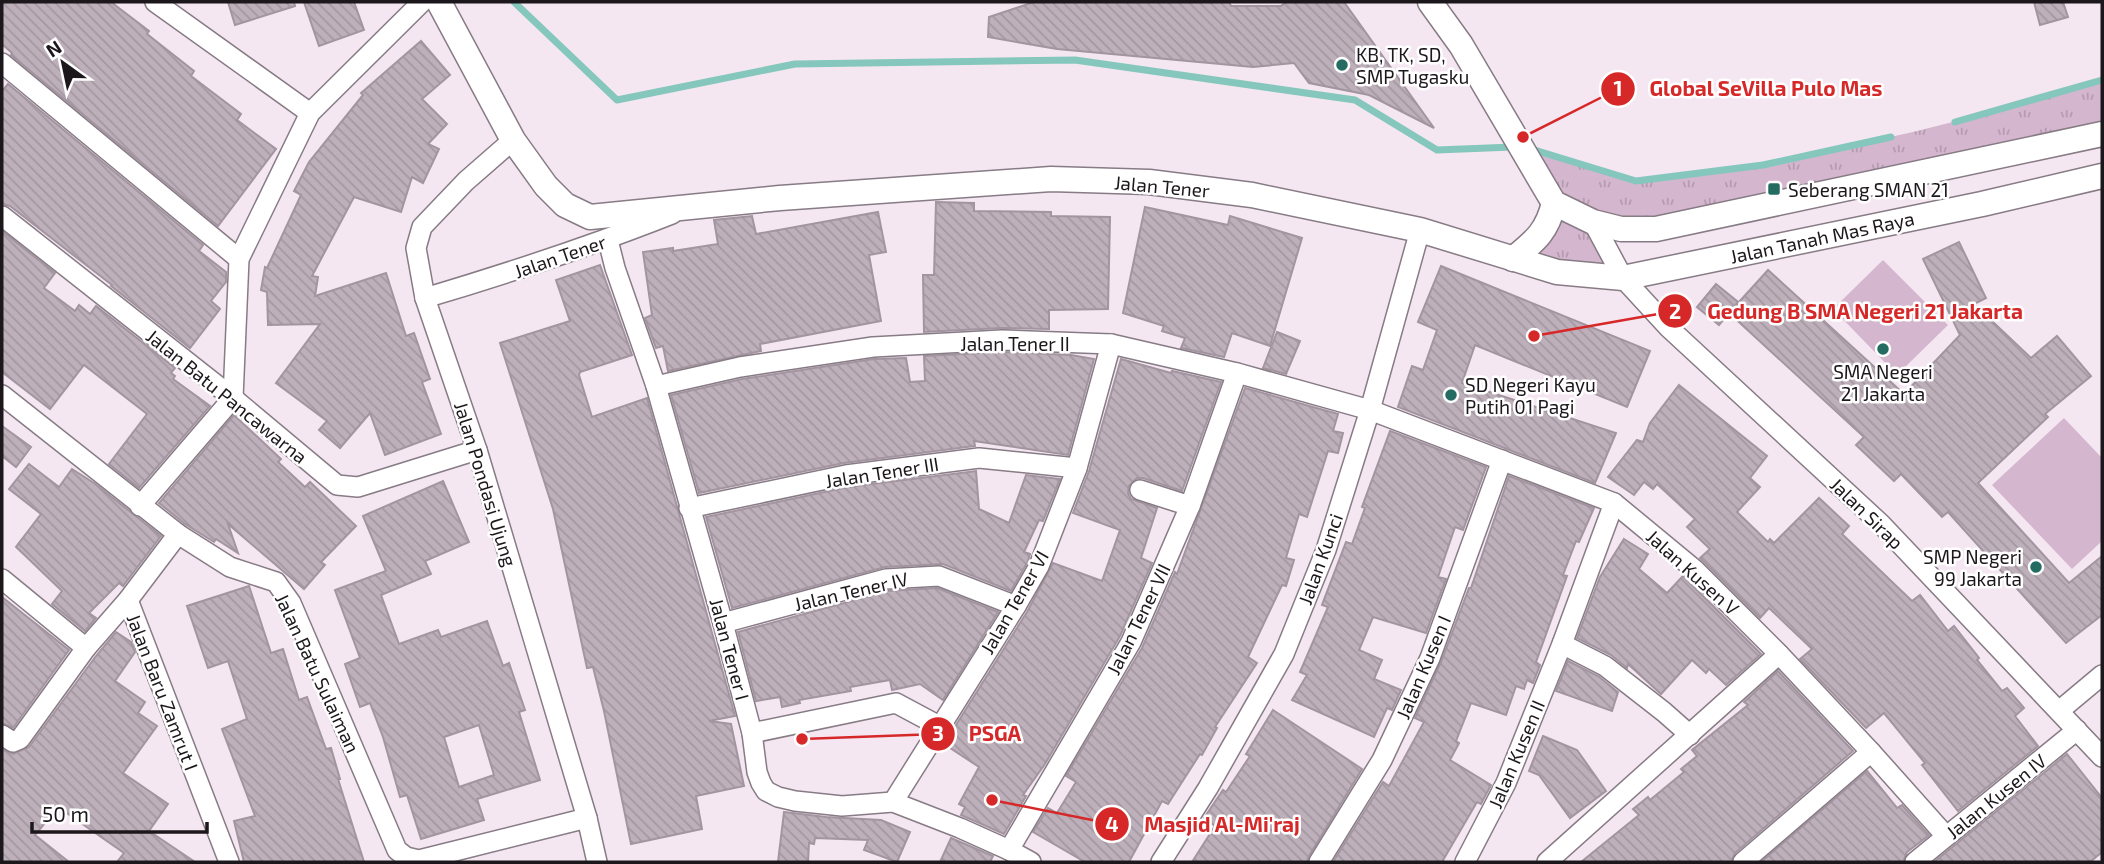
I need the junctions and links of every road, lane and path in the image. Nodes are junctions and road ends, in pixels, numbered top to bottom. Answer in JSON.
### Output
{"nodes":[{"id":1,"x":155,"y":2,"type":"edge"},
{"id":2,"x":425,"y":2,"type":"edge"},
{"id":3,"x":1430,"y":2,"type":"edge"},
{"id":4,"x":2,"y":62,"type":"edge"},
{"id":5,"x":310,"y":113,"type":"junction"},
{"id":6,"x":2102,"y":134,"type":"edge"},
{"id":7,"x":513,"y":140,"type":"junction"},
{"id":8,"x":2102,"y":176,"type":"edge"},
{"id":9,"x":1552,"y":200,"type":"junction"},
{"id":10,"x":2,"y":216,"type":"edge"},
{"id":11,"x":1593,"y":222,"type":"junction"},
{"id":12,"x":611,"y":228,"type":"junction"},
{"id":13,"x":1420,"y":230,"type":"junction"},
{"id":14,"x":239,"y":259,"type":"junction"},
{"id":15,"x":1513,"y":259,"type":"junction"},
{"id":16,"x":1623,"y":278,"type":"junction"},
{"id":17,"x":425,"y":299,"type":"junction"},
{"id":18,"x":1111,"y":344,"type":"junction"},
{"id":19,"x":1237,"y":373,"type":"junction"},
{"id":20,"x":656,"y":386,"type":"junction"},
{"id":21,"x":2,"y":395,"type":"edge"},
{"id":22,"x":233,"y":398,"type":"junction"},
{"id":23,"x":1370,"y":410,"type":"junction"},
{"id":24,"x":477,"y":450,"type":"junction"},
{"id":25,"x":1502,"y":460,"type":"junction"},
{"id":26,"x":1077,"y":468,"type":"junction"},
{"id":27,"x":1140,"y":490,"type":"dead end"},
{"id":28,"x":1614,"y":503,"type":"junction"},
{"id":29,"x":140,"y":506,"type":"junction"},
{"id":30,"x":1190,"y":506,"type":"junction"},
{"id":31,"x":689,"y":508,"type":"junction"},
{"id":32,"x":178,"y":534,"type":"junction"},
{"id":33,"x":2,"y":579,"type":"edge"},
{"id":34,"x":128,"y":600,"type":"junction"},
{"id":35,"x":1016,"y":606,"type":"junction"},
{"id":36,"x":723,"y":623,"type":"junction"},
{"id":37,"x":1562,"y":644,"type":"junction"},
{"id":38,"x":86,"y":648,"type":"junction"},
{"id":39,"x":1779,"y":654,"type":"junction"},
{"id":40,"x":2102,"y":675,"type":"edge"},
{"id":41,"x":2059,"y":711,"type":"junction"},
{"id":42,"x":939,"y":726,"type":"junction"},
{"id":43,"x":2077,"y":730,"type":"junction"},
{"id":44,"x":752,"y":733,"type":"junction"},
{"id":45,"x":2,"y":735,"type":"edge"},
{"id":46,"x":1690,"y":735,"type":"junction"},
{"id":47,"x":1871,"y":752,"type":"junction"},
{"id":48,"x":2102,"y":757,"type":"edge"},
{"id":49,"x":893,"y":802,"type":"junction"},
{"id":50,"x":587,"y":818,"type":"junction"},
{"id":51,"x":1946,"y":836,"type":"junction"},
{"id":52,"x":1009,"y":850,"type":"junction"},
{"id":53,"x":226,"y":861,"type":"edge"},
{"id":54,"x":597,"y":862,"type":"edge"},
{"id":55,"x":1031,"y":862,"type":"edge"},
{"id":56,"x":1161,"y":862,"type":"edge"},
{"id":57,"x":1319,"y":862,"type":"edge"},
{"id":58,"x":1465,"y":862,"type":"edge"},
{"id":59,"x":1547,"y":862,"type":"edge"},
{"id":60,"x":1742,"y":862,"type":"edge"},
{"id":61,"x":1915,"y":862,"type":"edge"}],
"edges":[{"from":1,"to":5,"type":"street"},
{"from":2,"to":5,"type":"street"},
{"from":2,"to":7,"type":"street"},
{"from":3,"to":9,"type":"street"},
{"from":4,"to":14,"type":"street"},
{"from":5,"to":14,"type":"street"},
{"from":6,"to":11,"type":"street"},
{"from":7,"to":12,"type":"street"},
{"from":7,"to":17,"type":"street","name":"Jalan Pondasi Ujung"},
{"from":8,"to":16,"type":"street","name":"Jalan Tanah Mas Raya"},
{"from":9,"to":11,"type":"street"},
{"from":9,"to":15,"type":"street"},
{"from":10,"to":22,"type":"street","name":"Jalan Batu Pancawarna"},
{"from":11,"to":16,"type":"street","name":"Jalan Sirap"},
{"from":12,"to":13,"type":"street","name":"Jalan Tener"},
{"from":12,"to":17,"type":"street","name":"Jalan Tener"},
{"from":12,"to":20,"type":"street","name":"Jalan Tener I"},
{"from":13,"to":15,"type":"street","name":"Jalan Tener"},
{"from":13,"to":23,"type":"street","name":"Jalan Kunci"},
{"from":14,"to":22,"type":"street"},
{"from":15,"to":16,"type":"street","name":"Jalan Tener"},
{"from":16,"to":41,"type":"street","name":"Jalan Sirap"},
{"from":17,"to":24,"type":"street","name":"Jalan Pondasi Ujung"},
{"from":18,"to":19,"type":"street","name":"Jalan Tener II"},
{"from":18,"to":20,"type":"street","name":"Jalan Tener II"},
{"from":18,"to":26,"type":"street","name":"Jalan Tener VI"},
{"from":19,"to":23,"type":"street","name":"Jalan Tener II"},
{"from":19,"to":30,"type":"street","name":"Jalan Tener VII"},
{"from":20,"to":31,"type":"street","name":"Jalan Tener I"},
{"from":21,"to":29,"type":"street","name":"Jalan Batu Sulaiman"},
{"from":22,"to":24,"type":"street","name":"Jalan Batu Pancawarna"},
{"from":22,"to":29,"type":"street"},
{"from":23,"to":25,"type":"street","name":"Jalan Kusen V"},
{"from":23,"to":56,"type":"street","name":"Jalan Kunci"},
{"from":24,"to":50,"type":"street","name":"Jalan Pondasi Ujung"},
{"from":25,"to":28,"type":"street","name":"Jalan Kusen V"},
{"from":25,"to":57,"type":"street","name":"Jalan Kusen I"},
{"from":26,"to":31,"type":"street","name":"Jalan Tener III"},
{"from":26,"to":35,"type":"street","name":"Jalan Tener VI"},
{"from":27,"to":30,"type":"street"},
{"from":28,"to":37,"type":"street","name":"Jalan Kusen II"},
{"from":28,"to":39,"type":"street","name":"Jalan Kusen V"},
{"from":29,"to":32,"type":"street","name":"Jalan Batu Sulaiman"},
{"from":30,"to":52,"type":"street","name":"Jalan Tener VII"},
{"from":31,"to":36,"type":"street","name":"Jalan Tener I"},
{"from":32,"to":34,"type":"street"},
{"from":32,"to":50,"type":"street","name":"Jalan Batu Sulaiman"},
{"from":33,"to":38,"type":"street"},
{"from":34,"to":38,"type":"street"},
{"from":34,"to":53,"type":"street","name":"Jalan Baru Zamrut I"},
{"from":35,"to":36,"type":"street","name":"Jalan Tener IV"},
{"from":35,"to":42,"type":"street","name":"Jalan Tener VI"},
{"from":36,"to":44,"type":"street","name":"Jalan Tener I"},
{"from":37,"to":46,"type":"street"},
{"from":37,"to":58,"type":"street","name":"Jalan Kusen II"},
{"from":38,"to":45,"type":"street"},
{"from":39,"to":46,"type":"street"},
{"from":39,"to":47,"type":"street","name":"Jalan Kusen V"},
{"from":40,"to":41,"type":"street"},
{"from":41,"to":43,"type":"street","name":"Jalan Sirap"},
{"from":42,"to":44,"type":"street"},
{"from":42,"to":49,"type":"street","name":"Jalan Tener VI"},
{"from":43,"to":48,"type":"street","name":"Jalan Sirap"},
{"from":43,"to":51,"type":"street","name":"Jalan Kusen IV"},
{"from":44,"to":49,"type":"street","name":"Jalan Tener I"},
{"from":46,"to":59,"type":"street"},
{"from":47,"to":51,"type":"street","name":"Jalan Kusen V"},
{"from":47,"to":60,"type":"street"},
{"from":49,"to":52,"type":"street","name":"Jalan Tener I"},
{"from":50,"to":54,"type":"street","name":"Jalan Pondasi Ujung"},
{"from":51,"to":61,"type":"street","name":"Jalan Kusen IV"},
{"from":52,"to":55,"type":"street","name":"Jalan Tener I"}]}
